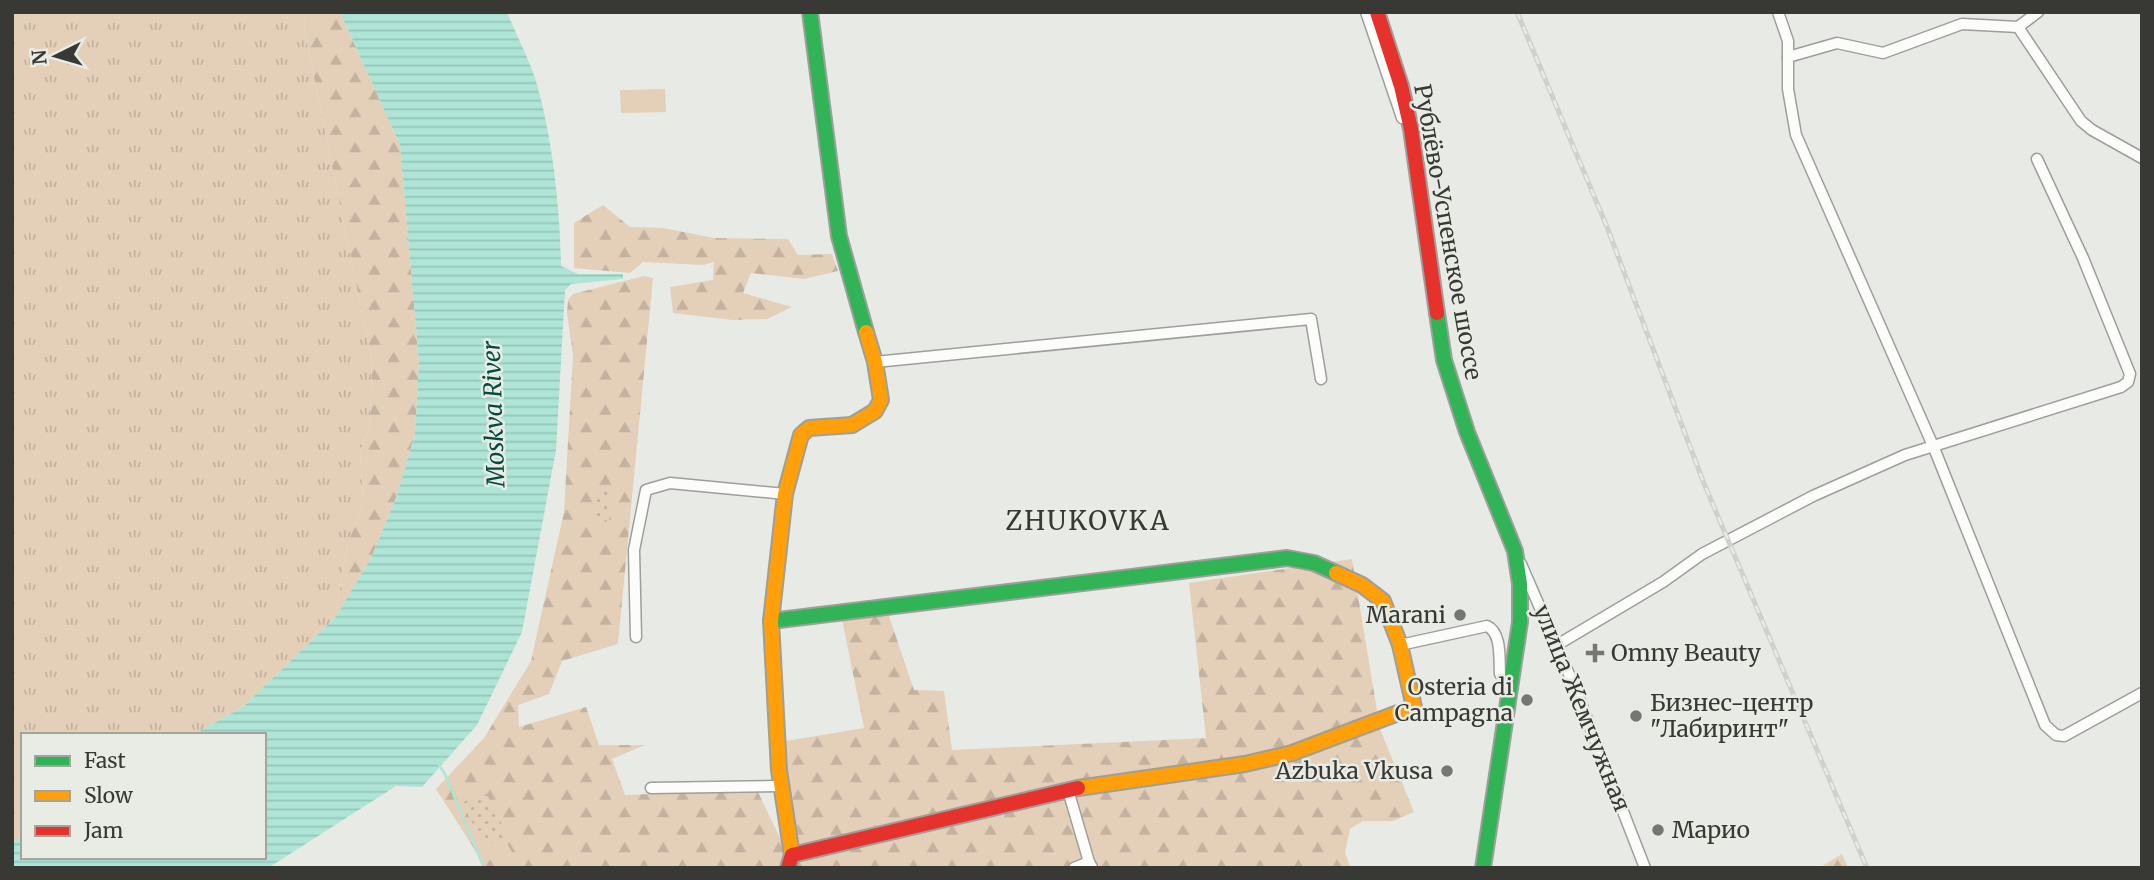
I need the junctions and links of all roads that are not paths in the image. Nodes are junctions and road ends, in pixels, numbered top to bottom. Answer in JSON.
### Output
{"nodes":[{"id":1,"x":810,"y":12,"type":"edge"},
{"id":2,"x":1366,"y":12,"type":"edge"},
{"id":3,"x":1377,"y":12,"type":"edge"},
{"id":4,"x":1778,"y":12,"type":"edge"},
{"id":5,"x":2038,"y":12,"type":"edge"},
{"id":6,"x":2018,"y":27,"type":"junction"},
{"id":7,"x":1788,"y":57,"type":"junction"},
{"id":8,"x":1415,"y":157,"type":"junction"},
{"id":9,"x":2142,"y":158,"type":"edge"},
{"id":10,"x":2037,"y":159,"type":"dead end"},
{"id":11,"x":875,"y":362,"type":"junction"},
{"id":12,"x":1321,"y":379,"type":"dead end"},
{"id":13,"x":1934,"y":448,"type":"junction"},
{"id":14,"x":785,"y":494,"type":"junction"},
{"id":15,"x":1515,"y":551,"type":"junction"},
{"id":16,"x":771,"y":621,"type":"junction"},
{"id":17,"x":636,"y":637,"type":"dead end"},
{"id":18,"x":1400,"y":645,"type":"junction"},
{"id":19,"x":1557,"y":645,"type":"junction"},
{"id":20,"x":1515,"y":661,"type":"junction"},
{"id":21,"x":2142,"y":693,"type":"edge"},
{"id":22,"x":781,"y":786,"type":"junction"},
{"id":23,"x":651,"y":788,"type":"dead end"},
{"id":24,"x":1068,"y":790,"type":"junction"},
{"id":25,"x":790,"y":861,"type":"edge"},
{"id":26,"x":1091,"y":865,"type":"edge"},
{"id":27,"x":1074,"y":868,"type":"edge"},
{"id":28,"x":1483,"y":868,"type":"edge"},
{"id":29,"x":1645,"y":868,"type":"edge"}],
"edges":[{"from":1,"to":11,"type":"street"},
{"from":2,"to":8,"type":"street"},
{"from":3,"to":8,"type":"street","name":"Рублёво-Успенское шоссе"},
{"from":4,"to":7,"type":"street"},
{"from":5,"to":6,"type":"street"},
{"from":6,"to":7,"type":"street"},
{"from":6,"to":9,"type":"street"},
{"from":7,"to":13,"type":"street"},
{"from":8,"to":15,"type":"street","name":"Рублёво-Успенское шоссе"},
{"from":10,"to":13,"type":"street"},
{"from":11,"to":12,"type":"street"},
{"from":11,"to":14,"type":"street"},
{"from":13,"to":19,"type":"street"},
{"from":13,"to":21,"type":"street"},
{"from":14,"to":16,"type":"street"},
{"from":14,"to":17,"type":"street"},
{"from":15,"to":19,"type":"street","name":"улица Жемчужная"},
{"from":15,"to":20,"type":"street","name":"Рублёво-Успенское шоссе"},
{"from":16,"to":18,"type":"street"},
{"from":16,"to":22,"type":"street"},
{"from":18,"to":20,"type":"street"},
{"from":18,"to":24,"type":"street"},
{"from":19,"to":29,"type":"street","name":"улица Жемчужная"},
{"from":20,"to":28,"type":"street","name":"Рублёво-Успенское шоссе"},
{"from":22,"to":23,"type":"street"},
{"from":22,"to":25,"type":"street"},
{"from":24,"to":25,"type":"street"},
{"from":24,"to":26,"type":"street"},
{"from":26,"to":27,"type":"street"}]}
